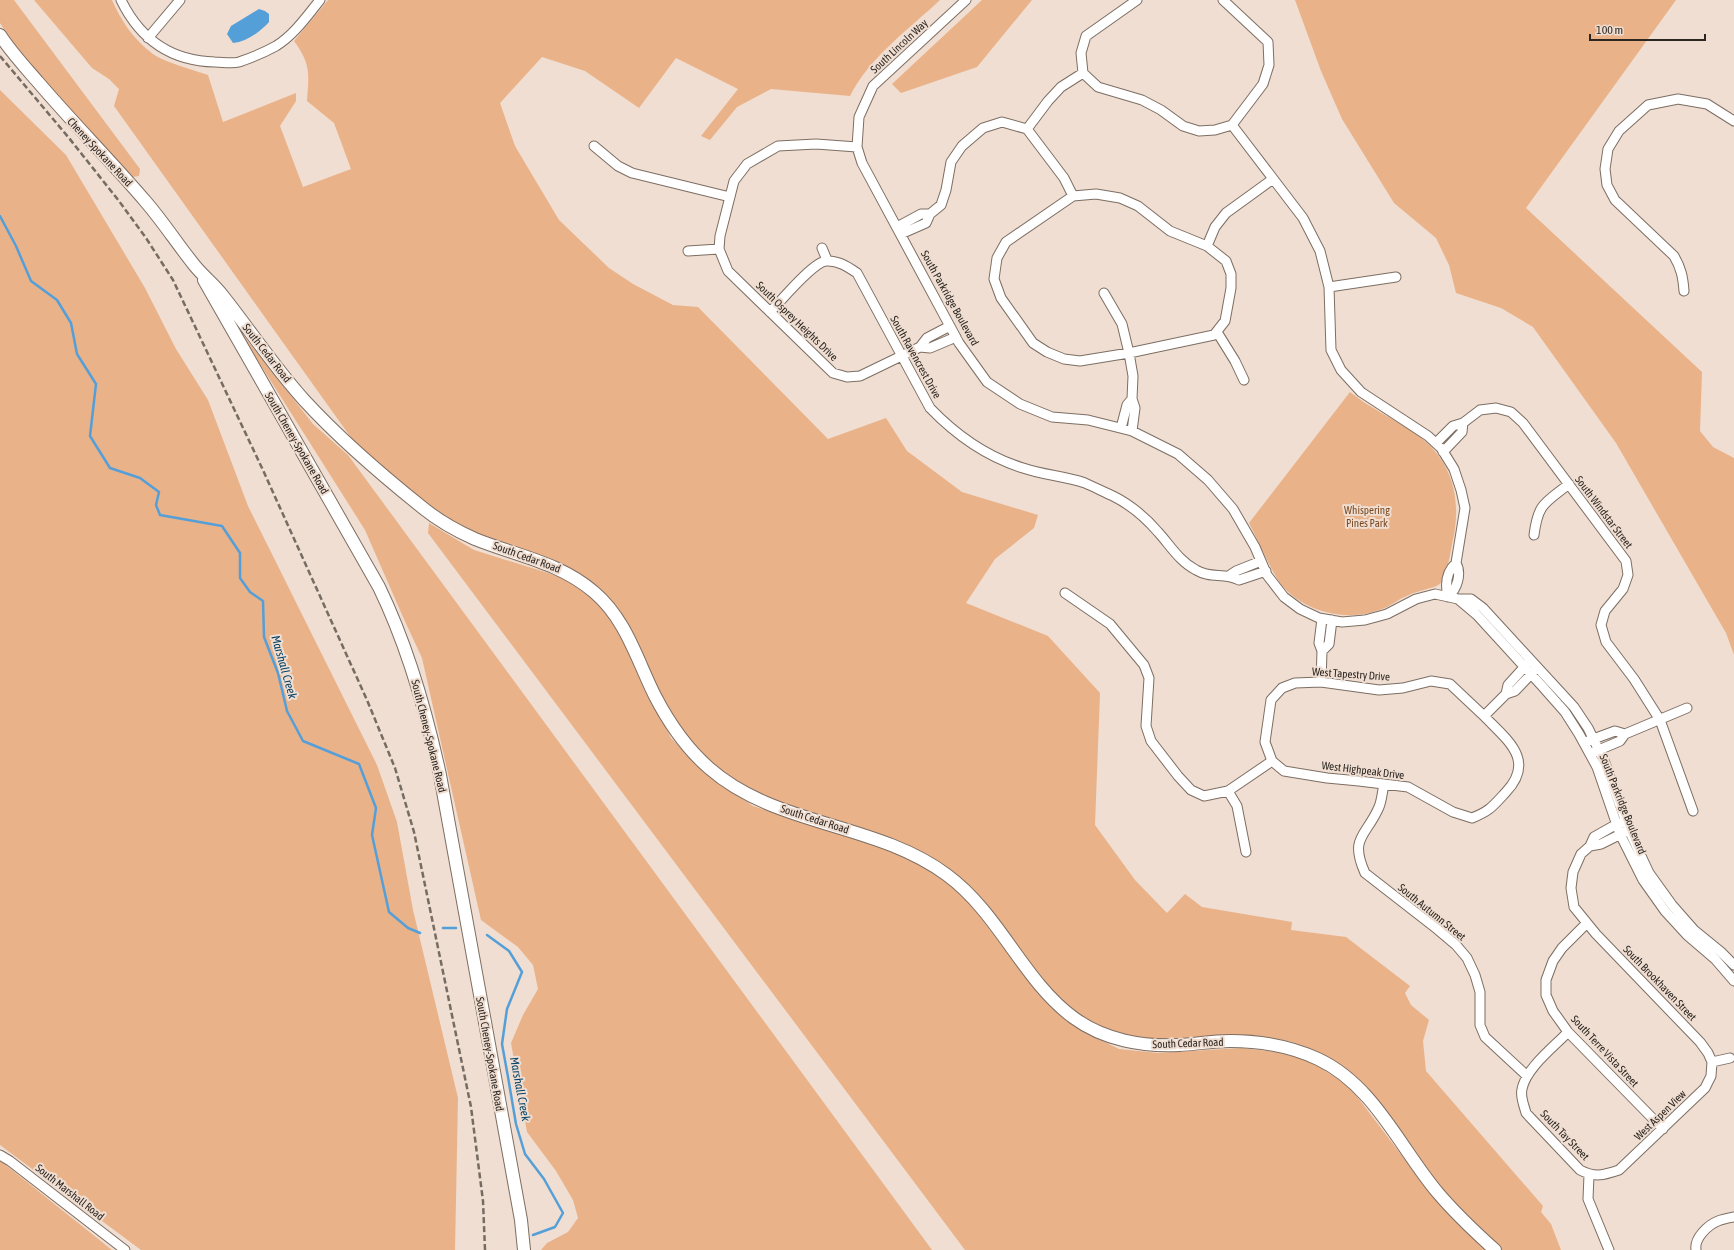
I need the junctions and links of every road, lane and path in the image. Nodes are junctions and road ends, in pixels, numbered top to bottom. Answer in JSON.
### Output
{"nodes":[{"id":1,"x":121,"y":0,"type":"edge"},
{"id":2,"x":180,"y":0,"type":"edge"},
{"id":3,"x":320,"y":0,"type":"edge"},
{"id":4,"x":966,"y":0,"type":"edge"},
{"id":5,"x":1137,"y":0,"type":"edge"},
{"id":6,"x":1223,"y":0,"type":"edge"},
{"id":7,"x":0,"y":35,"type":"edge"},
{"id":8,"x":148,"y":38,"type":"junction"},
{"id":9,"x":1083,"y":73,"type":"junction"},
{"id":10,"x":1734,"y":121,"type":"edge"},
{"id":11,"x":1232,"y":125,"type":"junction"},
{"id":12,"x":1027,"y":129,"type":"junction"},
{"id":13,"x":594,"y":146,"type":"dead end"},
{"id":14,"x":857,"y":147,"type":"junction"},
{"id":15,"x":1273,"y":179,"type":"junction"},
{"id":16,"x":1072,"y":196,"type":"junction"},
{"id":17,"x":730,"y":197,"type":"junction"},
{"id":18,"x":899,"y":231,"type":"junction"},
{"id":19,"x":1207,"y":246,"type":"junction"},
{"id":20,"x":822,"y":248,"type":"dead end"},
{"id":21,"x":719,"y":250,"type":"junction"},
{"id":22,"x":688,"y":252,"type":"dead end"},
{"id":23,"x":827,"y":260,"type":"junction"},
{"id":24,"x":198,"y":270,"type":"junction"},
{"id":25,"x":1396,"y":277,"type":"dead end"},
{"id":26,"x":1329,"y":287,"type":"junction"},
{"id":27,"x":1684,"y":291,"type":"dead end"},
{"id":28,"x":1104,"y":293,"type":"dead end"},
{"id":29,"x":770,"y":312,"type":"junction"},
{"id":30,"x":950,"y":326,"type":"junction"},
{"id":31,"x":1217,"y":332,"type":"junction"},
{"id":32,"x":956,"y":337,"type":"junction"},
{"id":33,"x":920,"y":347,"type":"junction"},
{"id":34,"x":1128,"y":353,"type":"junction"},
{"id":35,"x":902,"y":356,"type":"junction"},
{"id":36,"x":1244,"y":380,"type":"dead end"},
{"id":37,"x":1132,"y":399,"type":"junction"},
{"id":38,"x":1463,"y":423,"type":"junction"},
{"id":39,"x":1121,"y":428,"type":"junction"},
{"id":40,"x":1132,"y":431,"type":"junction"},
{"id":41,"x":1436,"y":443,"type":"junction"},
{"id":42,"x":1443,"y":452,"type":"junction"},
{"id":43,"x":1569,"y":484,"type":"junction"},
{"id":44,"x":1534,"y":535,"type":"dead end"},
{"id":45,"x":1261,"y":561,"type":"junction"},
{"id":46,"x":1266,"y":571,"type":"junction"},
{"id":47,"x":1230,"y":575,"type":"junction"},
{"id":48,"x":1065,"y":593,"type":"dead end"},
{"id":49,"x":1448,"y":596,"type":"junction"},
{"id":50,"x":1322,"y":619,"type":"junction"},
{"id":51,"x":1332,"y":620,"type":"junction"},
{"id":52,"x":1322,"y":651,"type":"junction"},
{"id":53,"x":1528,"y":663,"type":"junction"},
{"id":54,"x":1535,"y":671,"type":"junction"},
{"id":55,"x":1321,"y":682,"type":"junction"},
{"id":56,"x":1506,"y":694,"type":"junction"},
{"id":57,"x":1687,"y":708,"type":"dead end"},
{"id":58,"x":1484,"y":716,"type":"junction"},
{"id":59,"x":1660,"y":720,"type":"junction"},
{"id":60,"x":1625,"y":734,"type":"junction"},
{"id":61,"x":1588,"y":741,"type":"junction"},
{"id":62,"x":1595,"y":752,"type":"junction"},
{"id":63,"x":1272,"y":761,"type":"junction"},
{"id":64,"x":1384,"y":785,"type":"junction"},
{"id":65,"x":1228,"y":791,"type":"junction"},
{"id":66,"x":1692,"y":811,"type":"dead end"},
{"id":67,"x":1623,"y":828,"type":"junction"},
{"id":68,"x":1246,"y":852,"type":"dead end"},
{"id":69,"x":1587,"y":923,"type":"junction"},
{"id":70,"x":1732,"y":960,"type":"edge"},
{"id":71,"x":1722,"y":966,"type":"junction"},
{"id":72,"x":1732,"y":975,"type":"edge"},
{"id":73,"x":1568,"y":1032,"type":"junction"},
{"id":74,"x":1733,"y":1057,"type":"edge"},
{"id":75,"x":1712,"y":1062,"type":"junction"},
{"id":76,"x":1526,"y":1075,"type":"junction"},
{"id":77,"x":1663,"y":1129,"type":"junction"},
{"id":78,"x":0,"y":1155,"type":"edge"},
{"id":79,"x":1589,"y":1175,"type":"junction"},
{"id":80,"x":1734,"y":1217,"type":"edge"},
{"id":81,"x":125,"y":1250,"type":"edge"},
{"id":82,"x":524,"y":1250,"type":"edge"},
{"id":83,"x":1495,"y":1250,"type":"edge"},
{"id":84,"x":1609,"y":1250,"type":"edge"},
{"id":85,"x":1696,"y":1250,"type":"edge"}],
"edges":[{"from":1,"to":8,"type":"street"},
{"from":2,"to":8,"type":"street"},
{"from":3,"to":8,"type":"street"},
{"from":4,"to":14,"type":"street","name":"South Lincoln Way"},
{"from":5,"to":9,"type":"street"},
{"from":6,"to":11,"type":"street"},
{"from":7,"to":24,"type":"street","name":"Cheney Spokane Road"},
{"from":9,"to":11,"type":"street"},
{"from":9,"to":12,"type":"street"},
{"from":10,"to":27,"type":"street"},
{"from":11,"to":15,"type":"street"},
{"from":12,"to":16,"type":"street"},
{"from":12,"to":18,"type":"street"},
{"from":13,"to":17,"type":"street"},
{"from":14,"to":17,"type":"street"},
{"from":14,"to":18,"type":"street","name":"South Lincoln Way"},
{"from":15,"to":19,"type":"street"},
{"from":15,"to":26,"type":"street"},
{"from":16,"to":19,"type":"street"},
{"from":16,"to":34,"type":"street"},
{"from":17,"to":21,"type":"street"},
{"from":18,"to":30,"type":"street","name":"South Parkridge Boulevard"},
{"from":19,"to":31,"type":"street"},
{"from":20,"to":23,"type":"street"},
{"from":21,"to":22,"type":"street"},
{"from":21,"to":29,"type":"street","name":"South Osprey Heights Drive"},
{"from":23,"to":29,"type":"street"},
{"from":23,"to":35,"type":"street","name":"South Ravencrest Drive"},
{"from":24,"to":82,"type":"street","name":"South Cheney-Spokane Road"},
{"from":24,"to":83,"type":"street","name":"South Cedar Road"},
{"from":25,"to":26,"type":"street"},
{"from":26,"to":41,"type":"street"},
{"from":28,"to":34,"type":"street"},
{"from":29,"to":35,"type":"street","name":"South Osprey Heights Drive"},
{"from":30,"to":32,"type":"street","name":"South Parkridge Boulevard"},
{"from":30,"to":33,"type":"street","name":"South Osprey Heights Drive"},
{"from":31,"to":34,"type":"street"},
{"from":31,"to":36,"type":"street"},
{"from":32,"to":33,"type":"street","name":"South Osprey Heights Drive"},
{"from":32,"to":39,"type":"street","name":"South Parkridge Boulevard"},
{"from":33,"to":35,"type":"street","name":"South Osprey Heights Drive"},
{"from":34,"to":37,"type":"street"},
{"from":35,"to":47,"type":"street","name":"South Ravencrest Drive"},
{"from":37,"to":39,"type":"street"},
{"from":37,"to":40,"type":"street"},
{"from":38,"to":41,"type":"street","name":"South Windstar Street"},
{"from":38,"to":42,"type":"street"},
{"from":38,"to":43,"type":"street","name":"South Windstar Street"},
{"from":39,"to":40,"type":"street","name":"South Parkridge Boulevard"},
{"from":40,"to":45,"type":"street","name":"South Parkridge Boulevard"},
{"from":41,"to":42,"type":"street"},
{"from":42,"to":49,"type":"street"},
{"from":43,"to":44,"type":"street"},
{"from":43,"to":59,"type":"street","name":"South Windstar Street"},
{"from":45,"to":46,"type":"street","name":"South Parkridge Boulevard"},
{"from":45,"to":47,"type":"street","name":"South Ravencrest Drive"},
{"from":46,"to":47,"type":"street","name":"South Ravencrest Drive"},
{"from":46,"to":50,"type":"street","name":"South Parkridge Boulevard"},
{"from":48,"to":65,"type":"street"},
{"from":49,"to":51,"type":"street","name":"South Parkridge Boulevard"},
{"from":49,"to":53,"type":"street","name":"South Parkridge Boulevard"},
{"from":50,"to":51,"type":"street","name":"South Parkridge Boulevard"},
{"from":50,"to":52,"type":"street"},
{"from":51,"to":52,"type":"street"},
{"from":52,"to":55,"type":"street"},
{"from":53,"to":54,"type":"street","name":"South Parkridge Boulevard"},
{"from":53,"to":56,"type":"street"},
{"from":54,"to":56,"type":"street"},
{"from":54,"to":61,"type":"street","name":"South Parkridge Boulevard"},
{"from":55,"to":58,"type":"street","name":"West Tapestry Drive"},
{"from":55,"to":63,"type":"street","name":"West Tapestry Drive"},
{"from":56,"to":58,"type":"street"},
{"from":57,"to":59,"type":"street"},
{"from":58,"to":64,"type":"street","name":"West Highpeak Drive"},
{"from":59,"to":60,"type":"street"},
{"from":59,"to":66,"type":"street","name":"South Windstar Street"},
{"from":60,"to":61,"type":"street"},
{"from":60,"to":62,"type":"street"},
{"from":61,"to":62,"type":"street","name":"South Parkridge Boulevard"},
{"from":62,"to":67,"type":"street","name":"South Parkridge Boulevard"},
{"from":63,"to":64,"type":"street","name":"West Highpeak Drive"},
{"from":63,"to":65,"type":"street"},
{"from":64,"to":76,"type":"street","name":"South Autumn Street"},
{"from":65,"to":68,"type":"street"},
{"from":67,"to":69,"type":"street","name":"South Brookhaven Street"},
{"from":67,"to":70,"type":"street","name":"South Parkridge Boulevard"},
{"from":67,"to":71,"type":"street","name":"South Parkridge Boulevard"},
{"from":69,"to":73,"type":"street","name":"South Terre Vista Street"},
{"from":69,"to":75,"type":"street","name":"South Brookhaven Street"},
{"from":70,"to":71,"type":"street"},
{"from":71,"to":72,"type":"street","name":"South Parkridge Boulevard"},
{"from":73,"to":76,"type":"street"},
{"from":73,"to":77,"type":"street","name":"South Terre Vista Street"},
{"from":74,"to":75,"type":"street"},
{"from":75,"to":77,"type":"street","name":"West Aspen View"},
{"from":76,"to":79,"type":"street","name":"South Tay Street"},
{"from":77,"to":79,"type":"street","name":"West Aspen View"},
{"from":78,"to":81,"type":"street","name":"South Marshall Road"},
{"from":79,"to":84,"type":"street"},
{"from":80,"to":85,"type":"street"}]}
